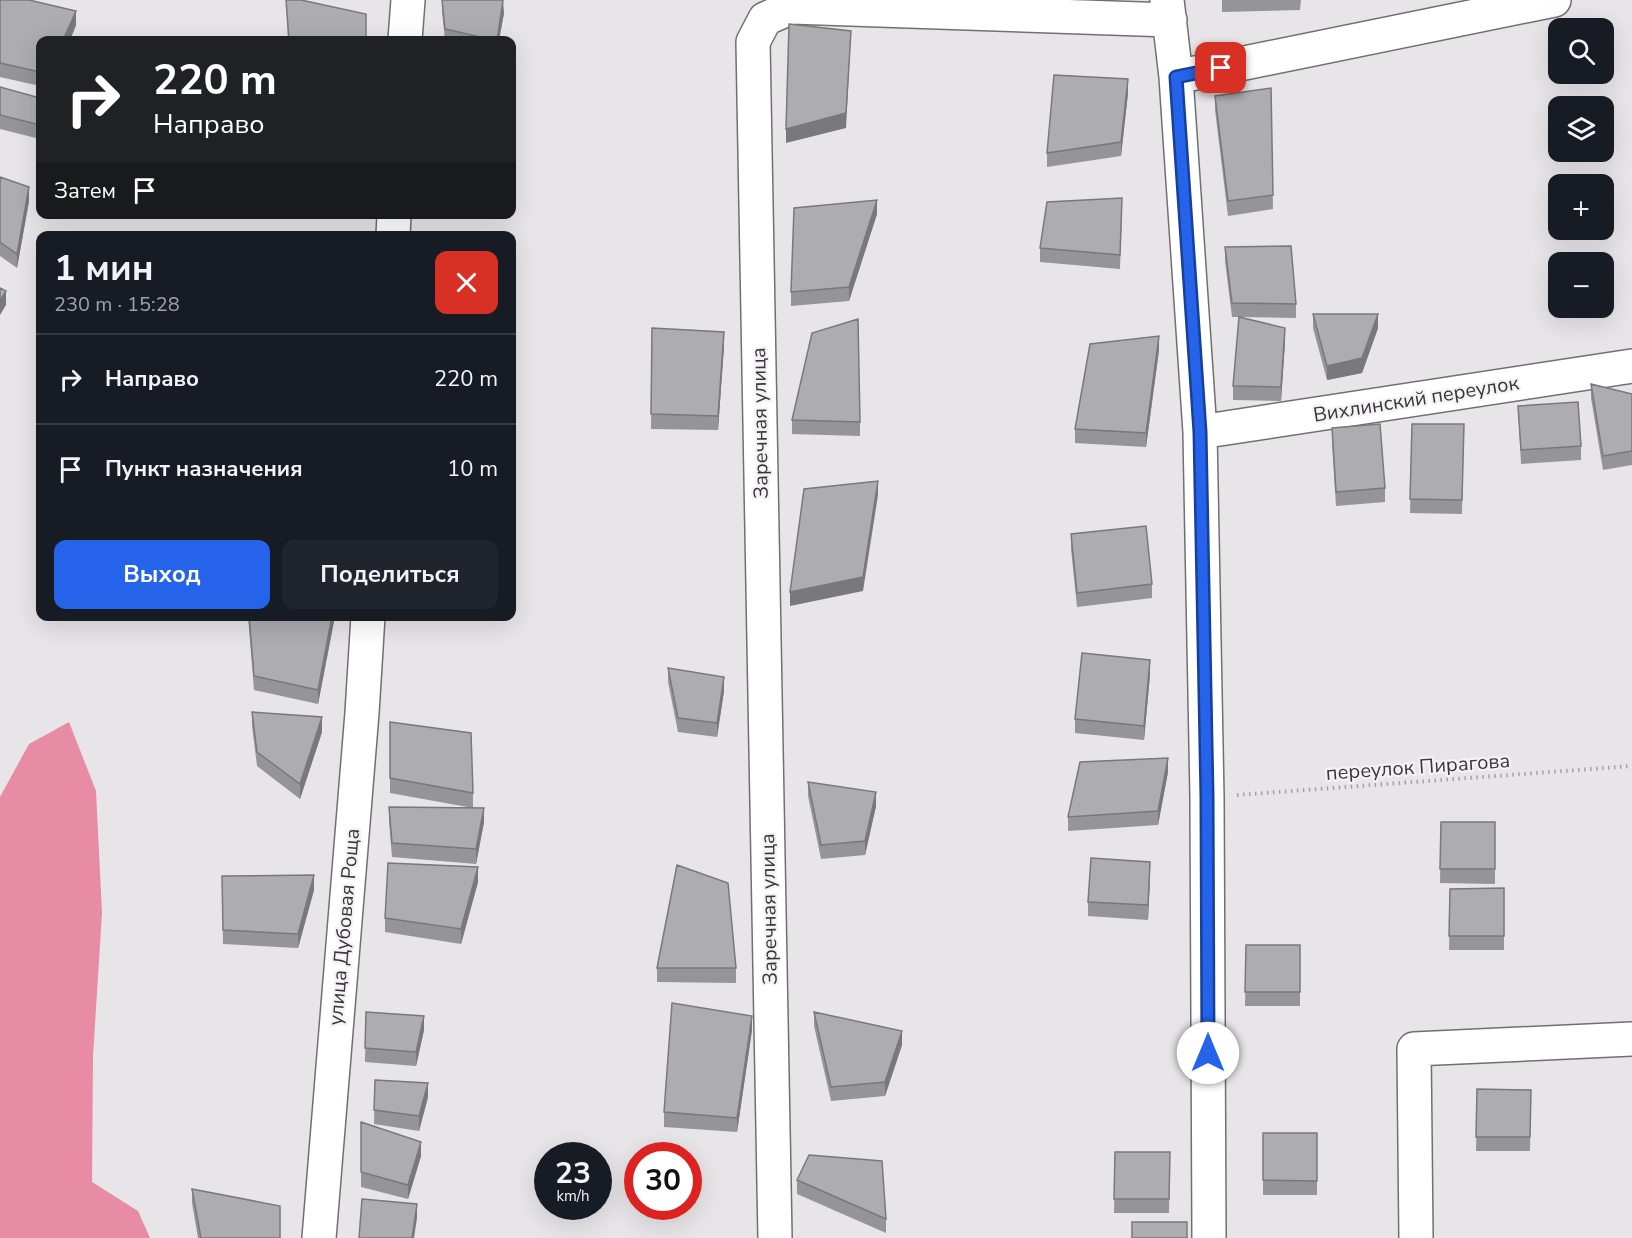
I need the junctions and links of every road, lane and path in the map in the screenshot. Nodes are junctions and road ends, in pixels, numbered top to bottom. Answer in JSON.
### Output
{"nodes":[{"id":1,"x":408,"y":0,"type":"edge"},
{"id":2,"x":1554,"y":0,"type":"edge"},
{"id":3,"x":1168,"y":10,"type":"edge"},
{"id":4,"x":405,"y":36,"type":"edge"},
{"id":5,"x":1176,"y":77,"type":"junction"},
{"id":6,"x":1632,"y":366,"type":"edge"},
{"id":7,"x":1200,"y":432,"type":"junction"},
{"id":8,"x":368,"y":621,"type":"edge"},
{"id":9,"x":1632,"y":766,"type":"edge"},
{"id":10,"x":1207,"y":797,"type":"junction"},
{"id":11,"x":1632,"y":1039,"type":"edge"},
{"id":12,"x":319,"y":1238,"type":"edge"},
{"id":13,"x":775,"y":1238,"type":"edge"},
{"id":14,"x":1209,"y":1238,"type":"edge"},
{"id":15,"x":1416,"y":1238,"type":"edge"}],
"edges":[{"from":1,"to":4,"type":"street"},
{"from":2,"to":5,"type":"street"},
{"from":3,"to":5,"type":"street"},
{"from":3,"to":13,"type":"street","name":"Заречная улица"},
{"from":5,"to":7,"type":"street"},
{"from":6,"to":7,"type":"street","name":"Вихлинский переулок"},
{"from":7,"to":10,"type":"street"},
{"from":8,"to":12,"type":"street","name":"улица Дубовая Роща"},
{"from":9,"to":10,"type":"path","name":"переулок Пирагова"},
{"from":10,"to":14,"type":"street"},
{"from":11,"to":15,"type":"street"}]}
